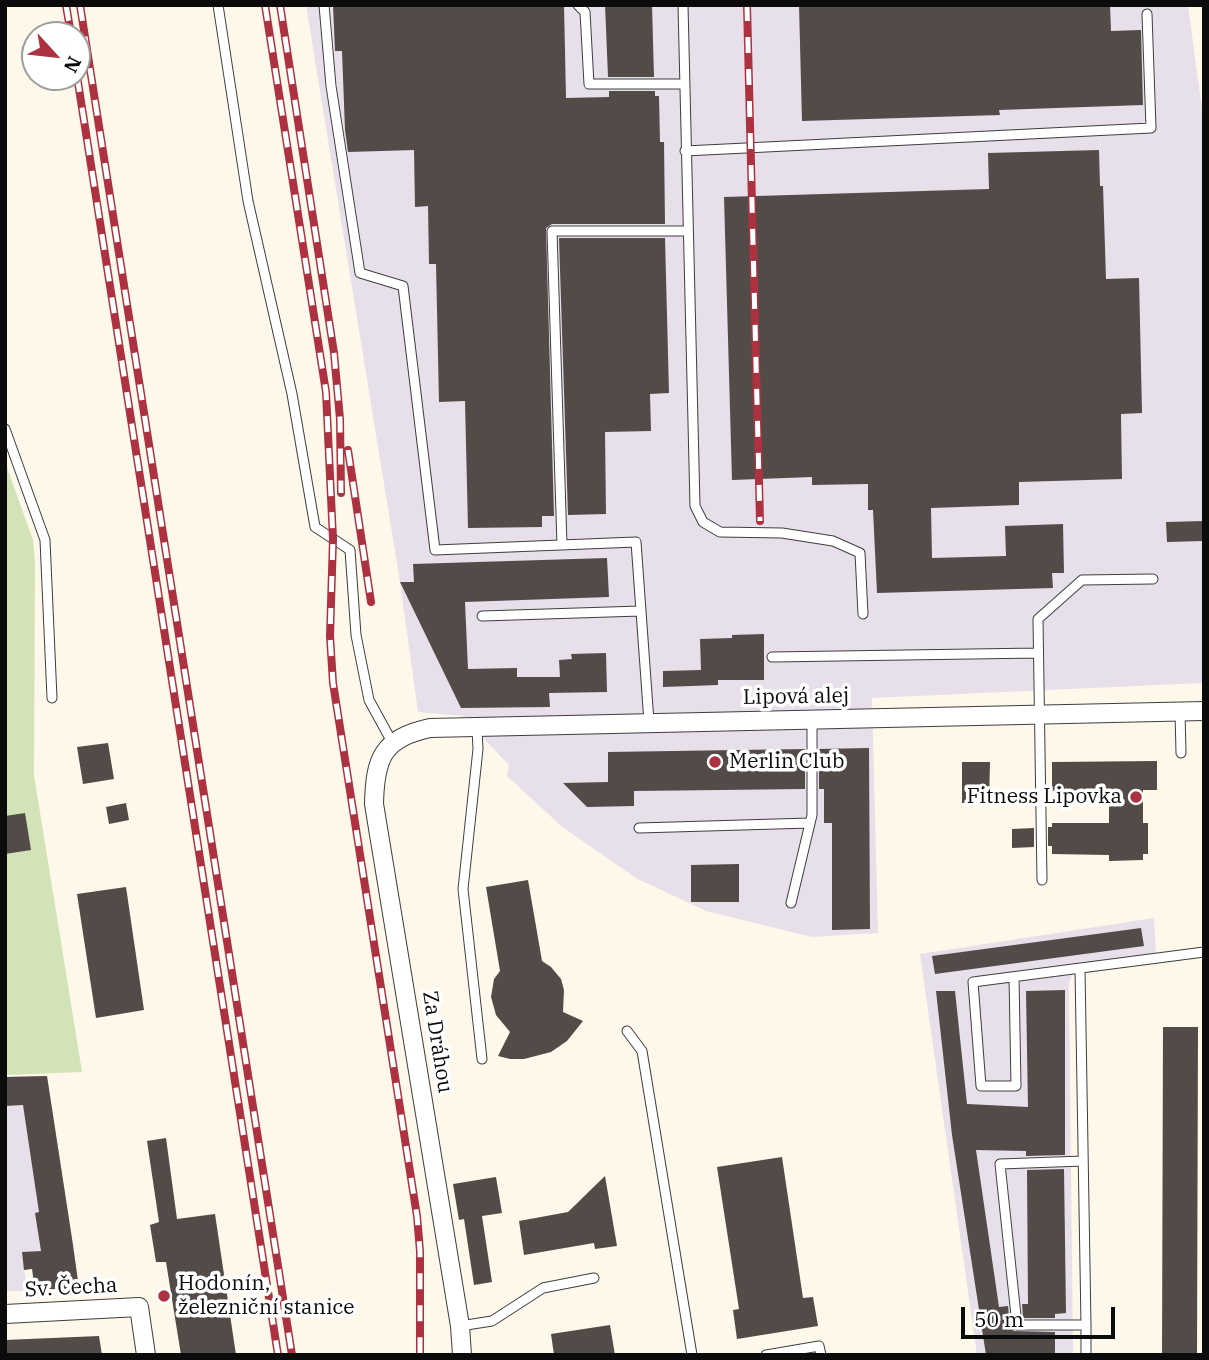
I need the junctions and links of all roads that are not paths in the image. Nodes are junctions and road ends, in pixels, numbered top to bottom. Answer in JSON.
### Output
{"nodes":[{"id":1,"x":218,"y":5,"type":"edge"},
{"id":2,"x":324,"y":5,"type":"edge"},
{"id":3,"x":578,"y":5,"type":"edge"},
{"id":4,"x":683,"y":5,"type":"edge"},
{"id":5,"x":1147,"y":14,"type":"dead end"},
{"id":6,"x":685,"y":84,"type":"junction"},
{"id":7,"x":685,"y":151,"type":"junction"},
{"id":8,"x":687,"y":231,"type":"junction"},
{"id":9,"x":5,"y":429,"type":"edge"},
{"id":10,"x":562,"y":545,"type":"junction"},
{"id":11,"x":1153,"y":579,"type":"dead end"},
{"id":12,"x":641,"y":611,"type":"junction"},
{"id":13,"x":863,"y":614,"type":"dead end"},
{"id":14,"x":482,"y":616,"type":"dead end"},
{"id":15,"x":1038,"y":653,"type":"junction"},
{"id":16,"x":772,"y":657,"type":"dead end"},
{"id":17,"x":52,"y":698,"type":"dead end"},
{"id":18,"x":1204,"y":711,"type":"edge"},
{"id":19,"x":1180,"y":712,"type":"junction"},
{"id":20,"x":1038,"y":716,"type":"junction"},
{"id":21,"x":812,"y":719,"type":"junction"},
{"id":22,"x":649,"y":722,"type":"junction"},
{"id":23,"x":477,"y":729,"type":"junction"},
{"id":24,"x":393,"y":742,"type":"junction"},
{"id":25,"x":1181,"y":753,"type":"dead end"},
{"id":26,"x":810,"y":822,"type":"junction"},
{"id":27,"x":639,"y":828,"type":"dead end"},
{"id":28,"x":1042,"y":880,"type":"dead end"},
{"id":29,"x":791,"y":903,"type":"dead end"},
{"id":30,"x":1204,"y":952,"type":"edge"},
{"id":31,"x":1080,"y":969,"type":"junction"},
{"id":32,"x":1014,"y":977,"type":"junction"},
{"id":33,"x":627,"y":1031,"type":"dead end"},
{"id":34,"x":482,"y":1059,"type":"dead end"},
{"id":35,"x":1083,"y":1161,"type":"junction"},
{"id":36,"x":594,"y":1279,"type":"dead end"},
{"id":37,"x":5,"y":1314,"type":"edge"},
{"id":38,"x":1086,"y":1325,"type":"junction"},
{"id":39,"x":460,"y":1326,"type":"junction"},
{"id":40,"x":778,"y":1354,"type":"edge"},
{"id":41,"x":146,"y":1355,"type":"edge"},
{"id":42,"x":462,"y":1355,"type":"edge"},
{"id":43,"x":692,"y":1355,"type":"edge"},
{"id":44,"x":766,"y":1355,"type":"edge"},
{"id":45,"x":821,"y":1355,"type":"edge"},
{"id":46,"x":1086,"y":1355,"type":"edge"}],
"edges":[{"from":1,"to":24,"type":"lane"},
{"from":2,"to":10,"type":"lane"},
{"from":3,"to":6,"type":"lane"},
{"from":4,"to":6,"type":"lane"},
{"from":5,"to":7,"type":"lane"},
{"from":6,"to":7,"type":"lane"},
{"from":7,"to":8,"type":"lane"},
{"from":8,"to":10,"type":"lane"},
{"from":8,"to":13,"type":"lane"},
{"from":9,"to":17,"type":"lane"},
{"from":10,"to":12,"type":"lane"},
{"from":11,"to":15,"type":"lane"},
{"from":12,"to":14,"type":"lane"},
{"from":12,"to":22,"type":"lane"},
{"from":15,"to":16,"type":"lane"},
{"from":15,"to":20,"type":"lane"},
{"from":18,"to":19,"type":"street","name":"Lipová alej"},
{"from":19,"to":20,"type":"street","name":"Lipová alej"},
{"from":19,"to":25,"type":"lane"},
{"from":20,"to":21,"type":"street","name":"Lipová alej"},
{"from":20,"to":28,"type":"lane"},
{"from":21,"to":22,"type":"street","name":"Lipová alej"},
{"from":21,"to":26,"type":"lane"},
{"from":22,"to":23,"type":"street","name":"Lipová alej"},
{"from":23,"to":24,"type":"street","name":"Lipová alej"},
{"from":23,"to":34,"type":"lane"},
{"from":24,"to":39,"type":"street","name":"Za Dráhou"},
{"from":26,"to":27,"type":"lane"},
{"from":26,"to":29,"type":"lane"},
{"from":30,"to":31,"type":"lane"},
{"from":31,"to":32,"type":"lane"},
{"from":31,"to":35,"type":"lane"},
{"from":32,"to":32,"type":"lane"},
{"from":33,"to":43,"type":"lane"},
{"from":35,"to":38,"type":"lane"},
{"from":35,"to":38,"type":"lane"},
{"from":36,"to":39,"type":"lane"},
{"from":37,"to":41,"type":"street","name":"Sv. Čecha"},
{"from":38,"to":46,"type":"lane"},
{"from":39,"to":42,"type":"street","name":"Za Dráhou"},
{"from":40,"to":44,"type":"lane"},
{"from":40,"to":45,"type":"lane"}]}
